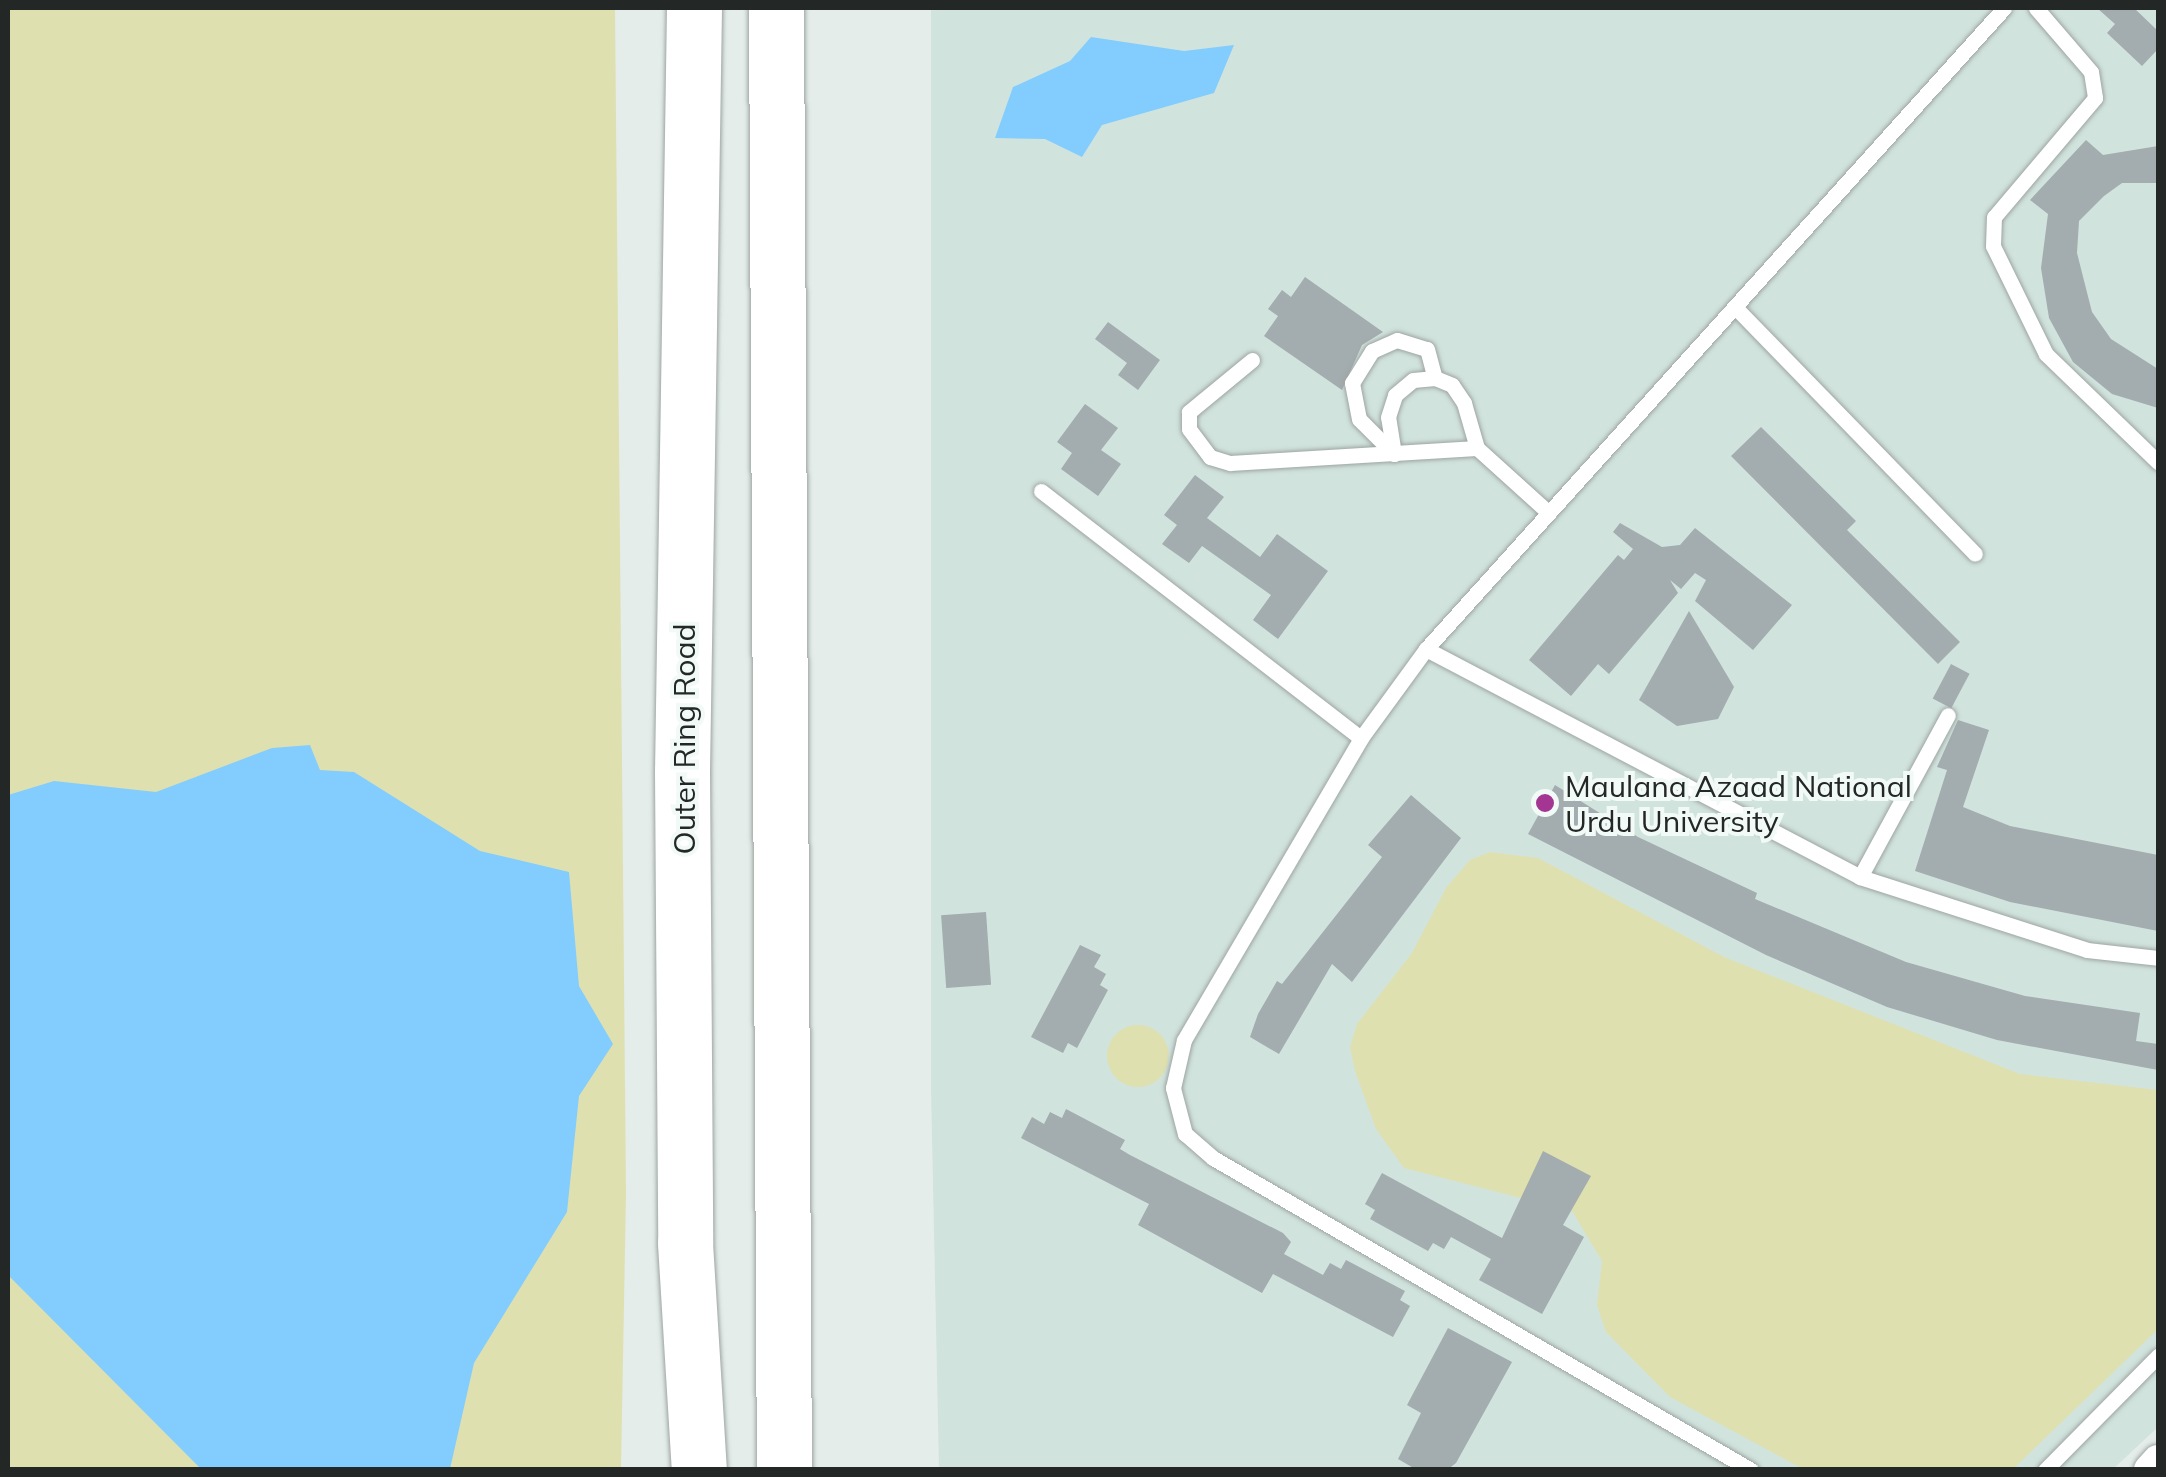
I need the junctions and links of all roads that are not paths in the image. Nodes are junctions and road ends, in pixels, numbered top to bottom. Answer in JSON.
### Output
{"nodes":[{"id":1,"x":694,"y":8,"type":"edge"},
{"id":2,"x":776,"y":8,"type":"edge"},
{"id":3,"x":2004,"y":8,"type":"edge"},
{"id":4,"x":2036,"y":8,"type":"edge"},
{"id":5,"x":1736,"y":308,"type":"junction"},
{"id":6,"x":1252,"y":360,"type":"dead end"},
{"id":7,"x":1435,"y":378,"type":"junction"},
{"id":8,"x":1477,"y":448,"type":"junction"},
{"id":9,"x":1394,"y":454,"type":"junction"},
{"id":10,"x":2158,"y":462,"type":"edge"},
{"id":11,"x":1041,"y":491,"type":"dead end"},
{"id":12,"x":1550,"y":513,"type":"junction"},
{"id":13,"x":1975,"y":554,"type":"dead end"},
{"id":14,"x":1426,"y":648,"type":"junction"},
{"id":15,"x":1948,"y":715,"type":"dead end"},
{"id":16,"x":1361,"y":738,"type":"junction"},
{"id":17,"x":1860,"y":877,"type":"junction"},
{"id":18,"x":2158,"y":958,"type":"edge"},
{"id":19,"x":686,"y":1243,"type":"junction"},
{"id":20,"x":788,"y":1250,"type":"junction"},
{"id":21,"x":2158,"y":1356,"type":"edge"},
{"id":22,"x":2158,"y":1461,"type":"edge"},
{"id":23,"x":668,"y":1470,"type":"edge"},
{"id":24,"x":699,"y":1470,"type":"edge"},
{"id":25,"x":784,"y":1470,"type":"edge"},
{"id":26,"x":809,"y":1470,"type":"edge"},
{"id":27,"x":1751,"y":1470,"type":"edge"},
{"id":28,"x":2045,"y":1470,"type":"edge"},
{"id":29,"x":2150,"y":1470,"type":"edge"}],
"edges":[{"from":1,"to":19,"type":"highway","name":"Outer Ring Road"},
{"from":2,"to":20,"type":"highway"},
{"from":3,"to":5,"type":"lane"},
{"from":4,"to":10,"type":"lane"},
{"from":5,"to":12,"type":"lane"},
{"from":5,"to":13,"type":"lane"},
{"from":6,"to":9,"type":"lane"},
{"from":7,"to":8,"type":"lane"},
{"from":7,"to":9,"type":"lane"},
{"from":7,"to":9,"type":"lane"},
{"from":8,"to":9,"type":"lane"},
{"from":8,"to":12,"type":"lane"},
{"from":11,"to":16,"type":"lane"},
{"from":12,"to":14,"type":"lane"},
{"from":14,"to":16,"type":"lane"},
{"from":14,"to":17,"type":"lane"},
{"from":15,"to":17,"type":"lane"},
{"from":16,"to":27,"type":"lane"},
{"from":17,"to":18,"type":"lane"},
{"from":19,"to":23,"type":"highway"},
{"from":19,"to":24,"type":"highway","name":"Outer Ring Road"},
{"from":20,"to":25,"type":"highway"},
{"from":20,"to":26,"type":"highway"},
{"from":21,"to":28,"type":"lane"},
{"from":22,"to":29,"type":"street"}]}
